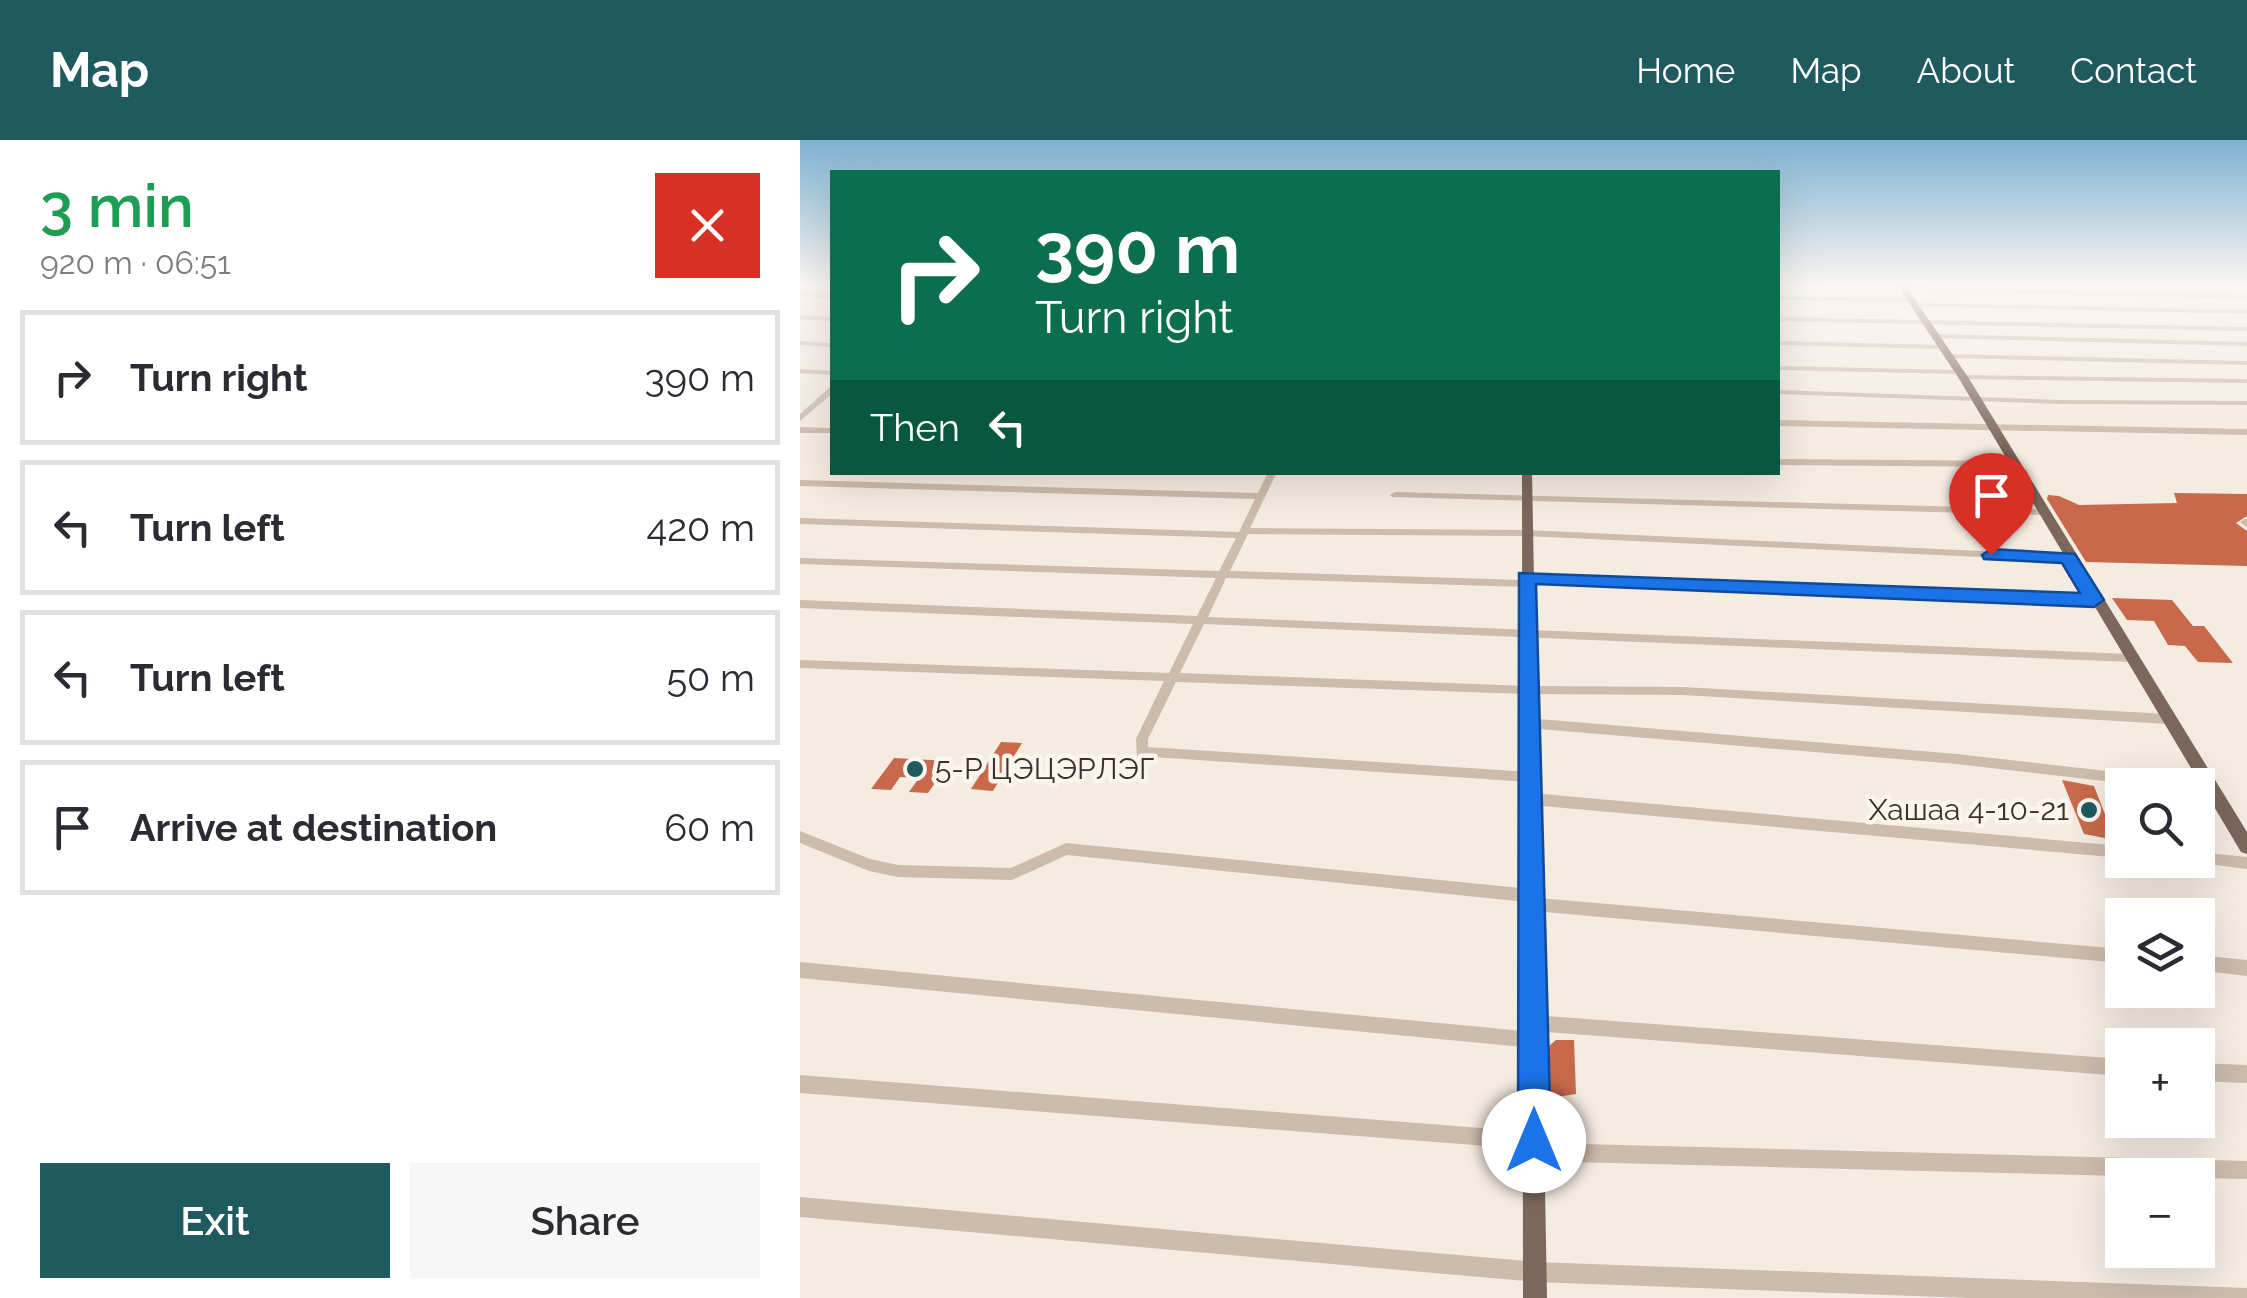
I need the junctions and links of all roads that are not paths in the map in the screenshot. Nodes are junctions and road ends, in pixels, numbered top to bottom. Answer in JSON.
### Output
{"nodes":[{"id":1,"x":1938,"y":339,"type":"edge"},
{"id":2,"x":2247,"y":340,"type":"edge"},
{"id":3,"x":800,"y":343,"type":"edge"},
{"id":4,"x":1780,"y":343,"type":"edge"},
{"id":5,"x":830,"y":345,"type":"edge"},
{"id":6,"x":1943,"y":346,"type":"junction"},
{"id":7,"x":2247,"y":363,"type":"edge"},
{"id":8,"x":1780,"y":368,"type":"edge"},
{"id":9,"x":800,"y":371,"type":"edge"},
{"id":10,"x":830,"y":373,"type":"edge"},
{"id":11,"x":1961,"y":374,"type":"junction"},
{"id":12,"x":2247,"y":382,"type":"edge"},
{"id":13,"x":830,"y":392,"type":"edge"},
{"id":14,"x":1780,"y":392,"type":"edge"},
{"id":15,"x":800,"y":398,"type":"edge"},
{"id":16,"x":821,"y":400,"type":"junction"},
{"id":17,"x":830,"y":400,"type":"edge"},
{"id":18,"x":1976,"y":400,"type":"junction"},
{"id":19,"x":2247,"y":403,"type":"edge"},
{"id":20,"x":800,"y":418,"type":"edge"},
{"id":21,"x":1780,"y":423,"type":"edge"},
{"id":22,"x":1990,"y":426,"type":"junction"},
{"id":23,"x":800,"y":430,"type":"edge"},
{"id":24,"x":830,"y":431,"type":"edge"},
{"id":25,"x":2247,"y":432,"type":"edge"},
{"id":26,"x":1780,"y":462,"type":"edge"},
{"id":27,"x":2013,"y":464,"type":"junction"},
{"id":28,"x":1272,"y":475,"type":"edge"},
{"id":29,"x":1527,"y":475,"type":"edge"},
{"id":30,"x":800,"y":483,"type":"edge"},
{"id":31,"x":1395,"y":495,"type":"dead end"},
{"id":32,"x":1526,"y":495,"type":"junction"},
{"id":33,"x":1262,"y":496,"type":"junction"},
{"id":34,"x":2041,"y":512,"type":"junction"},
{"id":35,"x":800,"y":522,"type":"edge"},
{"id":36,"x":1244,"y":533,"type":"junction"},
{"id":37,"x":1526,"y":533,"type":"junction"},
{"id":38,"x":2068,"y":558,"type":"junction"},
{"id":39,"x":800,"y":560,"type":"edge"},
{"id":40,"x":1224,"y":574,"type":"junction"},
{"id":41,"x":1526,"y":581,"type":"junction"},
{"id":42,"x":2094,"y":600,"type":"junction"},
{"id":43,"x":800,"y":604,"type":"edge"},
{"id":44,"x":1200,"y":622,"type":"junction"},
{"id":45,"x":1527,"y":634,"type":"junction"},
{"id":46,"x":2130,"y":658,"type":"junction"},
{"id":47,"x":800,"y":664,"type":"edge"},
{"id":48,"x":1173,"y":677,"type":"junction"},
{"id":49,"x":1528,"y":690,"type":"junction"},
{"id":50,"x":2167,"y":718,"type":"junction"},
{"id":51,"x":1528,"y":723,"type":"junction"},
{"id":52,"x":2194,"y":768,"type":"edge"},
{"id":53,"x":2105,"y":776,"type":"edge"},
{"id":54,"x":1531,"y":778,"type":"junction"},
{"id":55,"x":1531,"y":799,"type":"junction"},
{"id":56,"x":2215,"y":799,"type":"edge"},
{"id":57,"x":2240,"y":827,"type":"edge"},
{"id":58,"x":800,"y":837,"type":"edge"},
{"id":59,"x":2247,"y":847,"type":"edge"},
{"id":60,"x":2105,"y":850,"type":"edge"},
{"id":61,"x":2215,"y":860,"type":"edge"},
{"id":62,"x":2247,"y":863,"type":"edge"},
{"id":63,"x":1533,"y":900,"type":"junction"},
{"id":64,"x":2105,"y":954,"type":"edge"},
{"id":65,"x":2215,"y":965,"type":"edge"},
{"id":66,"x":2247,"y":968,"type":"edge"},
{"id":67,"x":800,"y":970,"type":"edge"},
{"id":68,"x":1533,"y":1031,"type":"junction"},
{"id":69,"x":2105,"y":1067,"type":"edge"},
{"id":70,"x":2215,"y":1073,"type":"edge"},
{"id":71,"x":2247,"y":1074,"type":"edge"},
{"id":72,"x":800,"y":1084,"type":"edge"},
{"id":73,"x":1534,"y":1146,"type":"junction"},
{"id":74,"x":2247,"y":1170,"type":"edge"},
{"id":75,"x":800,"y":1207,"type":"edge"},
{"id":76,"x":1536,"y":1272,"type":"junction"},
{"id":77,"x":1536,"y":1298,"type":"edge"},
{"id":78,"x":2247,"y":1298,"type":"edge"}],
"edges":[{"from":1,"to":6,"type":"main road"},
{"from":2,"to":6,"type":"street"},
{"from":3,"to":5,"type":"street"},
{"from":4,"to":6,"type":"street"},
{"from":6,"to":7,"type":"street"},
{"from":6,"to":11,"type":"main road"},
{"from":8,"to":11,"type":"street"},
{"from":9,"to":10,"type":"street"},
{"from":11,"to":12,"type":"street"},
{"from":11,"to":18,"type":"main road"},
{"from":13,"to":16,"type":"street"},
{"from":14,"to":18,"type":"street"},
{"from":15,"to":16,"type":"street"},
{"from":16,"to":17,"type":"street"},
{"from":16,"to":20,"type":"street"},
{"from":18,"to":19,"type":"street"},
{"from":18,"to":22,"type":"main road"},
{"from":21,"to":22,"type":"street"},
{"from":22,"to":25,"type":"street"},
{"from":22,"to":27,"type":"main road"},
{"from":23,"to":24,"type":"street"},
{"from":26,"to":27,"type":"street"},
{"from":27,"to":34,"type":"main road"},
{"from":28,"to":33,"type":"street"},
{"from":29,"to":32,"type":"main road"},
{"from":30,"to":33,"type":"street"},
{"from":31,"to":32,"type":"street"},
{"from":32,"to":34,"type":"street"},
{"from":32,"to":37,"type":"main road"},
{"from":33,"to":36,"type":"street"},
{"from":34,"to":38,"type":"main road"},
{"from":35,"to":36,"type":"street"},
{"from":36,"to":37,"type":"street"},
{"from":36,"to":40,"type":"street"},
{"from":37,"to":38,"type":"street"},
{"from":37,"to":41,"type":"main road"},
{"from":38,"to":42,"type":"main road"},
{"from":39,"to":40,"type":"street"},
{"from":40,"to":41,"type":"street"},
{"from":40,"to":44,"type":"street"},
{"from":41,"to":42,"type":"street"},
{"from":41,"to":45,"type":"main road"},
{"from":42,"to":46,"type":"main road"},
{"from":43,"to":44,"type":"street"},
{"from":44,"to":45,"type":"street"},
{"from":44,"to":48,"type":"street"},
{"from":45,"to":46,"type":"street"},
{"from":45,"to":49,"type":"main road"},
{"from":46,"to":50,"type":"main road"},
{"from":47,"to":48,"type":"street"},
{"from":48,"to":49,"type":"street"},
{"from":48,"to":54,"type":"street"},
{"from":49,"to":50,"type":"street"},
{"from":49,"to":51,"type":"main road"},
{"from":50,"to":52,"type":"main road"},
{"from":51,"to":53,"type":"street"},
{"from":51,"to":54,"type":"main road"},
{"from":54,"to":55,"type":"main road"},
{"from":55,"to":60,"type":"street"},
{"from":55,"to":63,"type":"main road"},
{"from":56,"to":57,"type":"main road"},
{"from":57,"to":59,"type":"main road"},
{"from":58,"to":63,"type":"street"},
{"from":61,"to":62,"type":"street"},
{"from":63,"to":64,"type":"street"},
{"from":63,"to":68,"type":"main road"},
{"from":65,"to":66,"type":"street"},
{"from":67,"to":68,"type":"street"},
{"from":68,"to":69,"type":"street"},
{"from":68,"to":73,"type":"main road"},
{"from":70,"to":71,"type":"street"},
{"from":72,"to":73,"type":"street"},
{"from":73,"to":74,"type":"street"},
{"from":73,"to":76,"type":"main road"},
{"from":75,"to":76,"type":"street"},
{"from":76,"to":77,"type":"main road"},
{"from":76,"to":78,"type":"street"}]}
